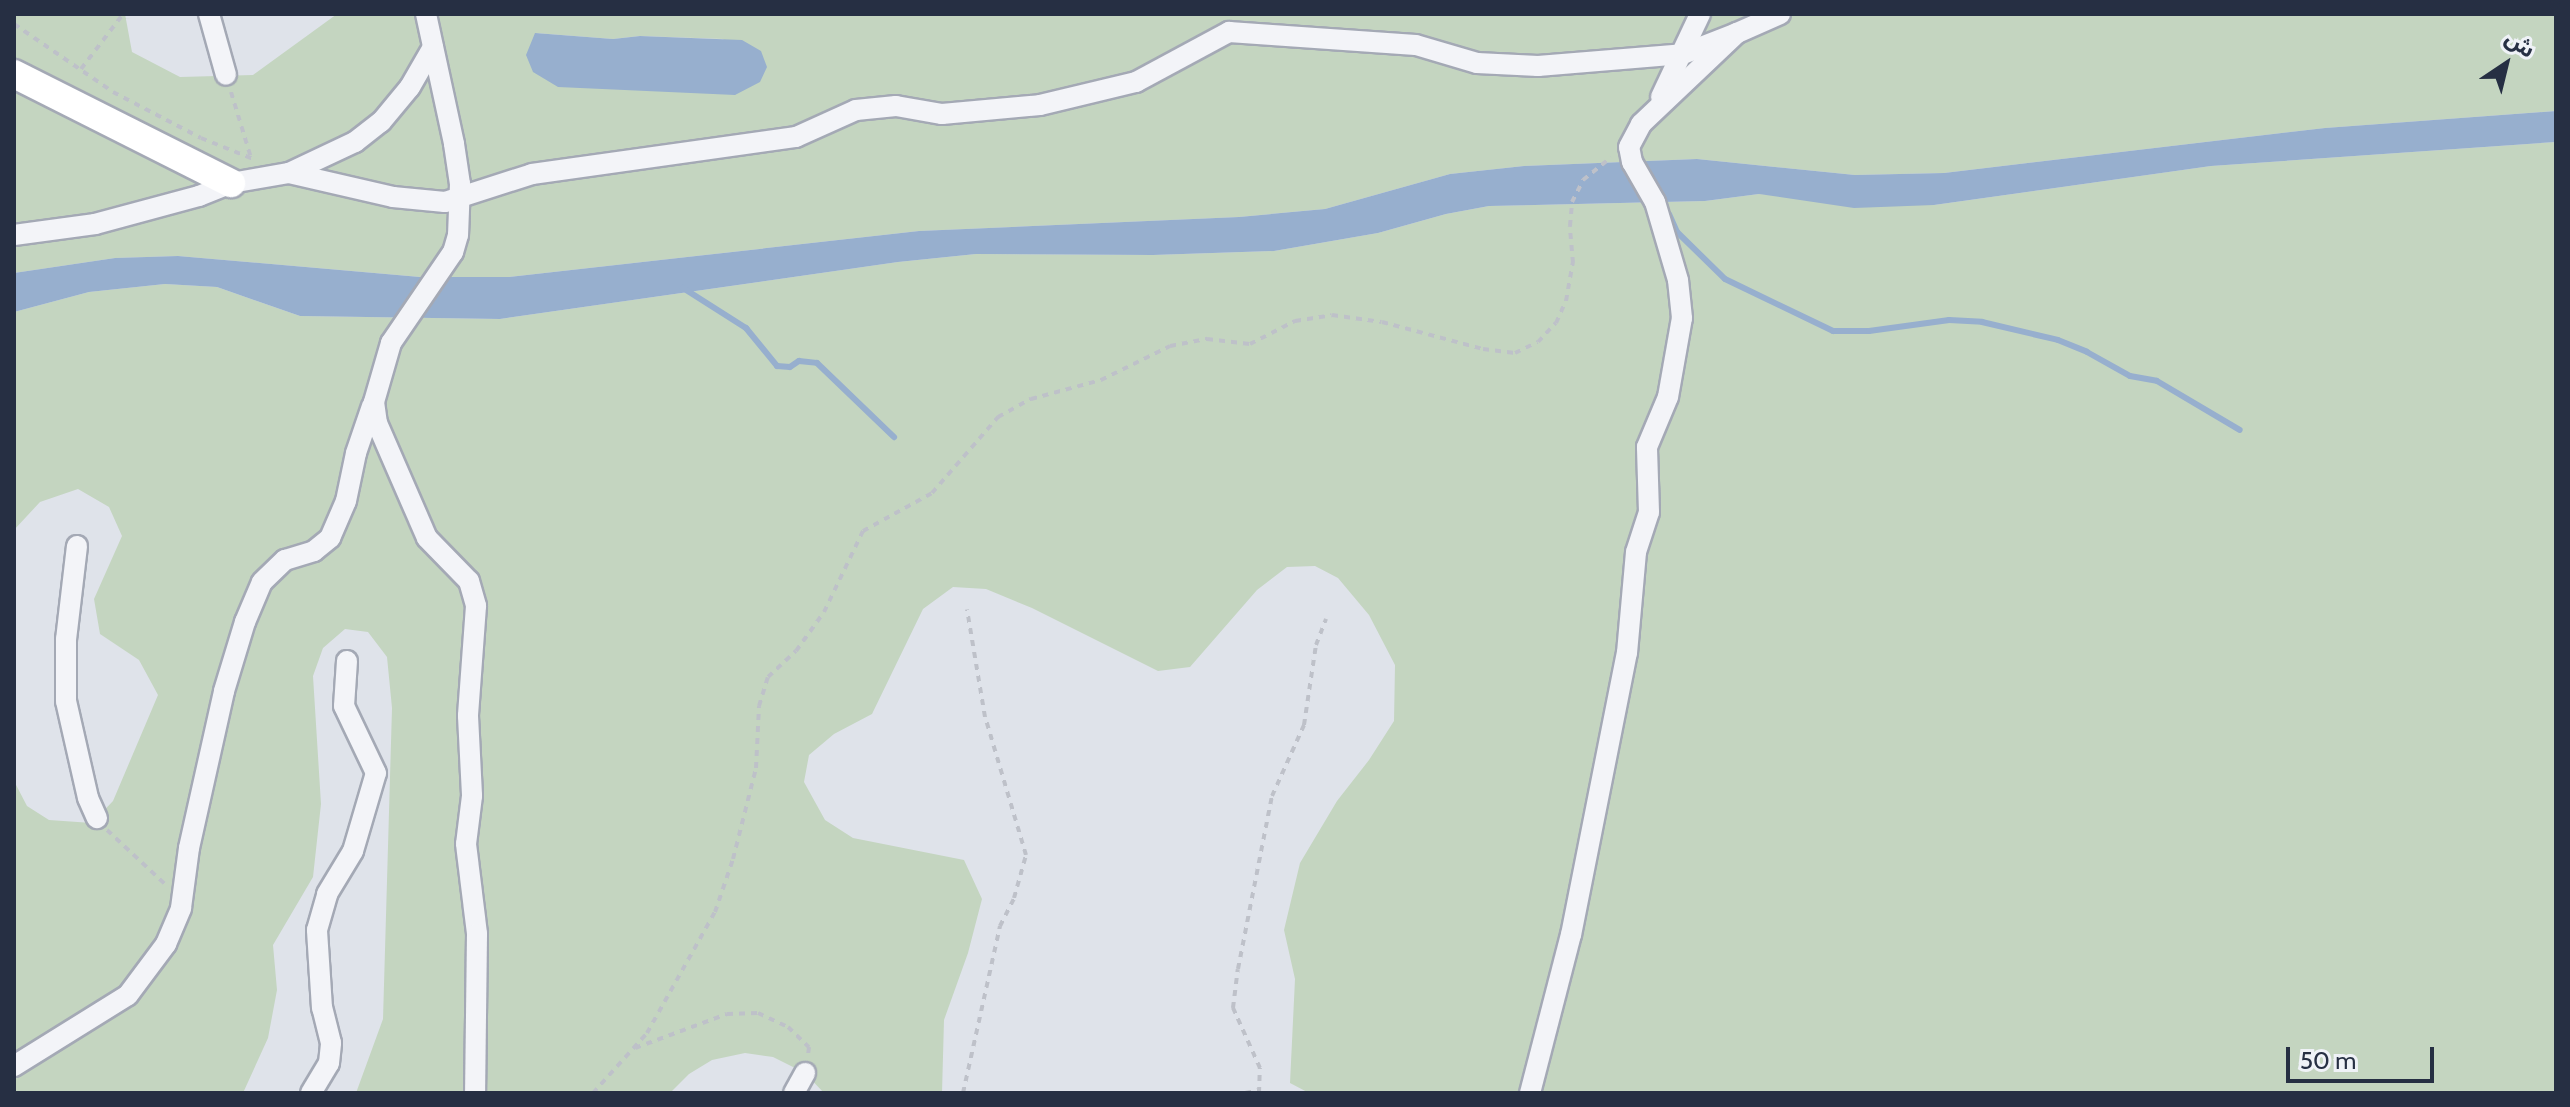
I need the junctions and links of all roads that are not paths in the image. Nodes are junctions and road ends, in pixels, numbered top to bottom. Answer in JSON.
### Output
{"nodes":[{"id":1,"x":209,"y":14,"type":"edge"},
{"id":2,"x":426,"y":14,"type":"edge"},
{"id":3,"x":1700,"y":14,"type":"edge"},
{"id":4,"x":1780,"y":14,"type":"edge"},
{"id":5,"x":1737,"y":33,"type":"junction"},
{"id":6,"x":433,"y":47,"type":"junction"},
{"id":7,"x":1683,"y":54,"type":"junction"},
{"id":8,"x":14,"y":74,"type":"edge"},
{"id":9,"x":226,"y":75,"type":"road end"},
{"id":10,"x":1655,"y":109,"type":"junction"},
{"id":11,"x":289,"y":173,"type":"junction"},
{"id":12,"x":231,"y":183,"type":"junction"},
{"id":13,"x":459,"y":197,"type":"junction"},
{"id":14,"x":14,"y":235,"type":"edge"},
{"id":15,"x":374,"y":402,"type":"junction"},
{"id":16,"x":77,"y":546,"type":"dead end"},
{"id":17,"x":347,"y":661,"type":"dead end"},
{"id":18,"x":97,"y":818,"type":"road end"},
{"id":19,"x":14,"y":1066,"type":"edge"},
{"id":20,"x":1538,"y":1067,"type":"junction"},
{"id":21,"x":805,"y":1073,"type":"road end"},
{"id":22,"x":311,"y":1093,"type":"edge"},
{"id":23,"x":475,"y":1093,"type":"edge"},
{"id":24,"x":794,"y":1093,"type":"edge"},
{"id":25,"x":1530,"y":1093,"type":"edge"},
{"id":26,"x":1537,"y":1093,"type":"edge"}],
"edges":[{"from":1,"to":9,"type":"street"},
{"from":2,"to":6,"type":"street"},
{"from":3,"to":7,"type":"street"},
{"from":4,"to":5,"type":"street"},
{"from":5,"to":7,"type":"street"},
{"from":5,"to":10,"type":"street"},
{"from":6,"to":11,"type":"street"},
{"from":6,"to":13,"type":"street"},
{"from":7,"to":10,"type":"street"},
{"from":7,"to":13,"type":"street"},
{"from":8,"to":12,"type":"main road"},
{"from":10,"to":20,"type":"street"},
{"from":11,"to":12,"type":"street"},
{"from":11,"to":13,"type":"street"},
{"from":12,"to":14,"type":"street"},
{"from":13,"to":15,"type":"street"},
{"from":15,"to":19,"type":"street"},
{"from":15,"to":23,"type":"street"},
{"from":16,"to":18,"type":"street"},
{"from":17,"to":22,"type":"street"},
{"from":20,"to":25,"type":"street"},
{"from":20,"to":26,"type":"street"},
{"from":21,"to":24,"type":"street"}]}
